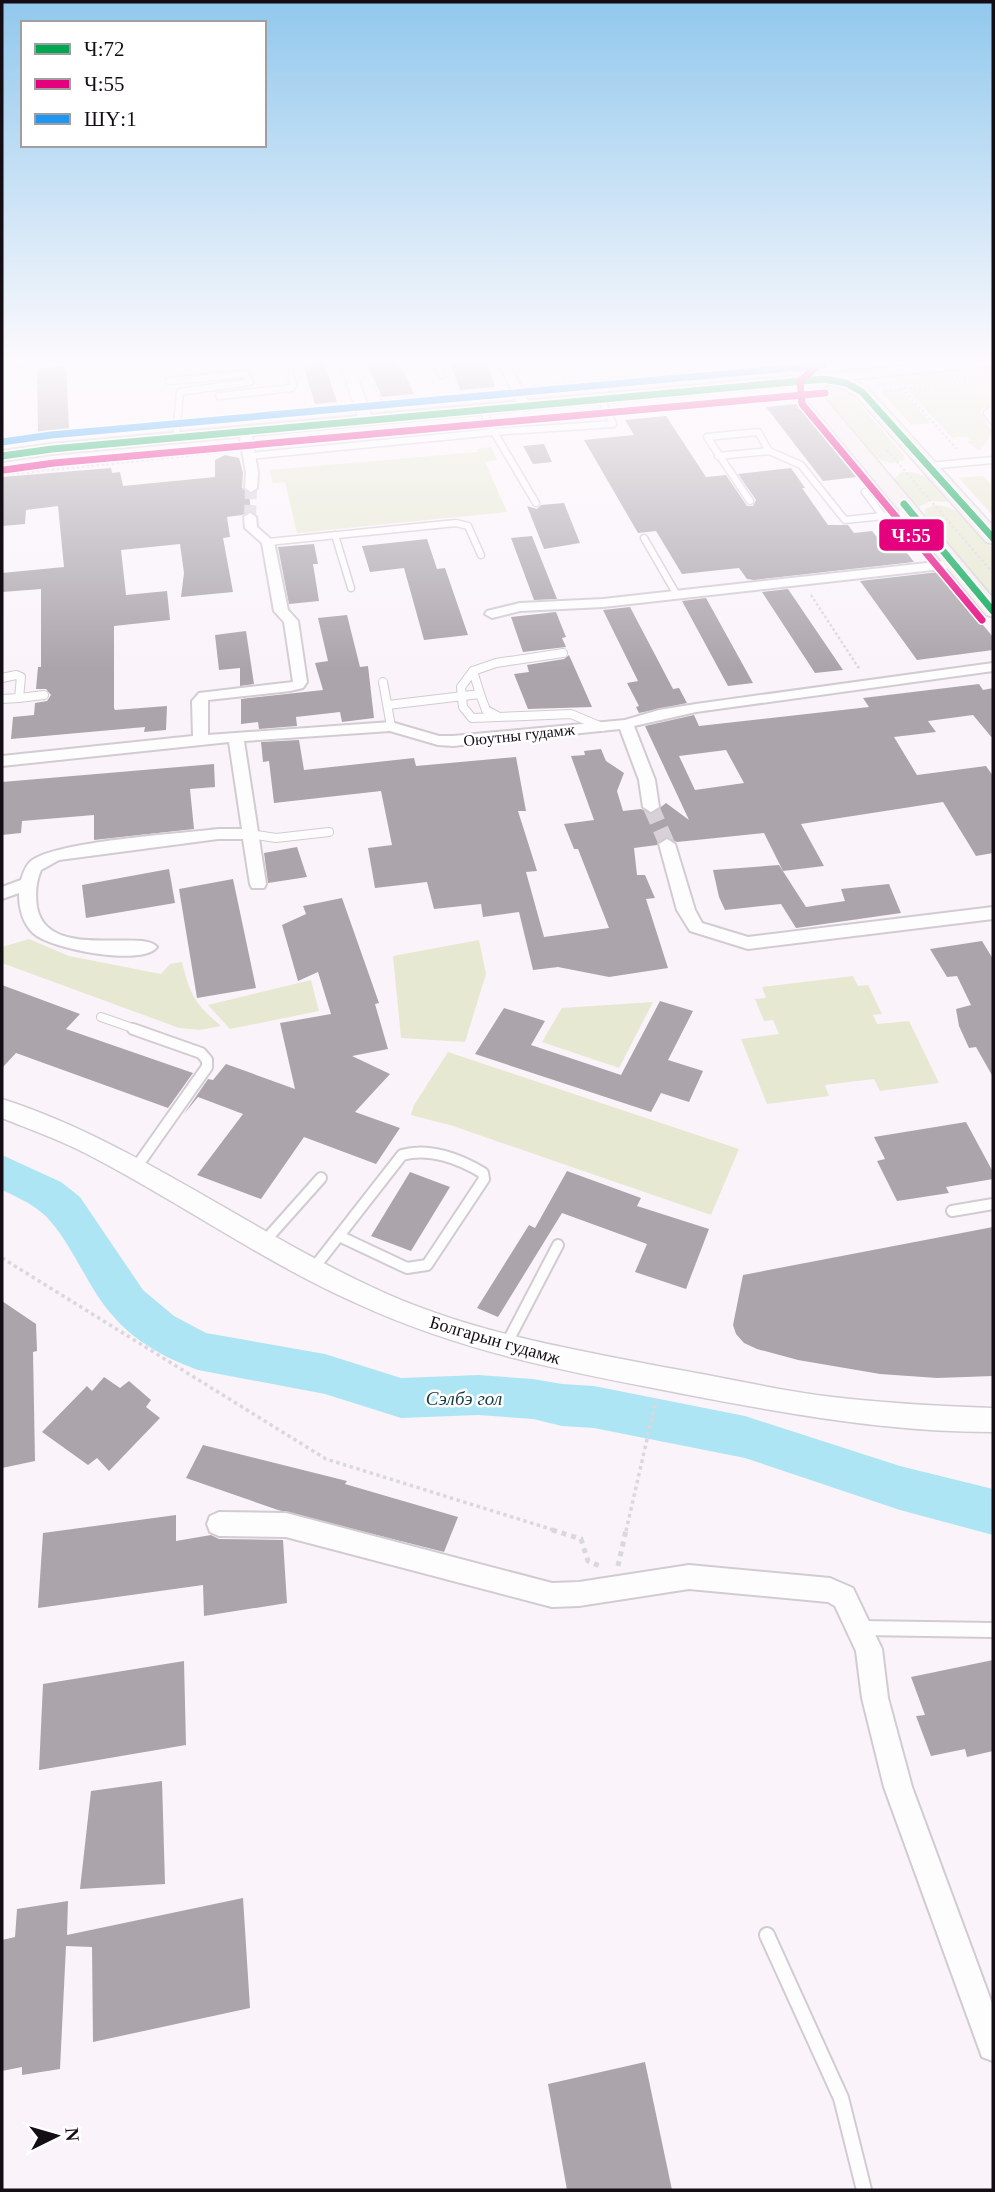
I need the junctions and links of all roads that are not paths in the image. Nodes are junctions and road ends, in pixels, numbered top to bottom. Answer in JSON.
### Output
{"nodes":[{"id":1,"x":250,"y":464,"type":"edge"},
{"id":2,"x":513,"y":464,"type":"edge"},
{"id":3,"x":724,"y":464,"type":"edge"},
{"id":4,"x":797,"y":464,"type":"edge"},
{"id":5,"x":870,"y":464,"type":"edge"},
{"id":6,"x":946,"y":464,"type":"edge"},
{"id":7,"x":927,"y":466,"type":"junction"},
{"id":8,"x":875,"y":470,"type":"junction"},
{"id":9,"x":251,"y":488,"type":"tunnel mouth"},
{"id":10,"x":865,"y":492,"type":"dead end"},
{"id":11,"x":750,"y":501,"type":"dead end"},
{"id":12,"x":536,"y":503,"type":"dead end"},
{"id":13,"x":926,"y":507,"type":"junction"},
{"id":14,"x":968,"y":510,"type":"junction"},
{"id":15,"x":883,"y":516,"type":"junction"},
{"id":16,"x":250,"y":517,"type":"tunnel mouth"},
{"id":17,"x":335,"y":536,"type":"junction"},
{"id":18,"x":644,"y":538,"type":"dead end"},
{"id":19,"x":993,"y":538,"type":"edge"},
{"id":20,"x":268,"y":542,"type":"junction"},
{"id":21,"x":481,"y":555,"type":"dead end"},
{"id":22,"x":954,"y":564,"type":"junction"},
{"id":23,"x":351,"y":588,"type":"dead end"},
{"id":24,"x":677,"y":595,"type":"junction"},
{"id":25,"x":993,"y":611,"type":"edge"},
{"id":26,"x":492,"y":614,"type":"dead end"},
{"id":27,"x":563,"y":653,"type":"dead end"},
{"id":28,"x":993,"y":667,"type":"edge"},
{"id":29,"x":473,"y":671,"type":"junction"},
{"id":30,"x":2,"y":678,"type":"edge"},
{"id":31,"x":383,"y":681,"type":"dead end"},
{"id":32,"x":480,"y":694,"type":"junction"},
{"id":33,"x":44,"y":695,"type":"dead end"},
{"id":34,"x":461,"y":697,"type":"junction"},
{"id":35,"x":19,"y":698,"type":"junction"},
{"id":36,"x":2,"y":699,"type":"edge"},
{"id":37,"x":388,"y":705,"type":"junction"},
{"id":38,"x":499,"y":717,"type":"junction"},
{"id":39,"x":626,"y":724,"type":"junction"},
{"id":40,"x":391,"y":726,"type":"junction"},
{"id":41,"x":602,"y":727,"type":"junction"},
{"id":42,"x":236,"y":738,"type":"junction"},
{"id":43,"x":201,"y":740,"type":"junction"},
{"id":44,"x":2,"y":761,"type":"edge"},
{"id":45,"x":651,"y":807,"type":"tunnel mouth"},
{"id":46,"x":329,"y":832,"type":"dead end"},
{"id":47,"x":250,"y":834,"type":"junction"},
{"id":48,"x":667,"y":844,"type":"tunnel mouth"},
{"id":49,"x":27,"y":884,"type":"junction"},
{"id":50,"x":257,"y":884,"type":"dead end"},
{"id":51,"x":2,"y":893,"type":"edge"},
{"id":52,"x":993,"y":913,"type":"edge"},
{"id":53,"x":148,"y":947,"type":"dead end"},
{"id":54,"x":101,"y":1017,"type":"dead end"},
{"id":55,"x":2,"y":1108,"type":"edge"},
{"id":56,"x":135,"y":1169,"type":"junction"},
{"id":57,"x":321,"y":1178,"type":"dead end"},
{"id":58,"x":993,"y":1204,"type":"edge"},
{"id":59,"x":952,"y":1211,"type":"dead end"},
{"id":60,"x":340,"y":1236,"type":"junction"},
{"id":61,"x":264,"y":1243,"type":"junction"},
{"id":62,"x":558,"y":1245,"type":"dead end"},
{"id":63,"x":312,"y":1269,"type":"junction"},
{"id":64,"x":507,"y":1343,"type":"junction"},
{"id":65,"x":993,"y":1420,"type":"edge"},
{"id":66,"x":219,"y":1524,"type":"dead end"},
{"id":67,"x":860,"y":1628,"type":"junction"},
{"id":68,"x":993,"y":1630,"type":"edge"},
{"id":69,"x":767,"y":1935,"type":"dead end"},
{"id":70,"x":993,"y":2046,"type":"edge"},
{"id":71,"x":864,"y":2190,"type":"edge"}],
"edges":[{"from":1,"to":9,"type":"street"},
{"from":2,"to":12,"type":"lane"},
{"from":3,"to":11,"type":"lane"},
{"from":4,"to":15,"type":"lane"},
{"from":5,"to":8,"type":"main road"},
{"from":6,"to":7,"type":"lane"},
{"from":7,"to":8,"type":"main road"},
{"from":7,"to":14,"type":"main road"},
{"from":8,"to":13,"type":"main road"},
{"from":10,"to":15,"type":"lane"},
{"from":13,"to":14,"type":"main road"},
{"from":13,"to":15,"type":"lane"},
{"from":13,"to":22,"type":"main road"},
{"from":14,"to":19,"type":"main road"},
{"from":16,"to":20,"type":"street"},
{"from":17,"to":20,"type":"lane"},
{"from":17,"to":21,"type":"lane"},
{"from":17,"to":23,"type":"lane"},
{"from":18,"to":24,"type":"lane"},
{"from":20,"to":43,"type":"street"},
{"from":22,"to":24,"type":"street"},
{"from":22,"to":25,"type":"main road"},
{"from":24,"to":26,"type":"street"},
{"from":27,"to":29,"type":"lane"},
{"from":28,"to":39,"type":"street","name":"Оюутны гудамж"},
{"from":29,"to":32,"type":"lane"},
{"from":29,"to":34,"type":"lane"},
{"from":30,"to":35,"type":"lane"},
{"from":31,"to":37,"type":"lane"},
{"from":32,"to":34,"type":"lane"},
{"from":32,"to":38,"type":"lane"},
{"from":33,"to":35,"type":"lane"},
{"from":34,"to":37,"type":"lane"},
{"from":34,"to":38,"type":"lane"},
{"from":35,"to":36,"type":"lane"},
{"from":37,"to":40,"type":"lane"},
{"from":38,"to":41,"type":"lane"},
{"from":39,"to":41,"type":"street","name":"Оюутны гудамж"},
{"from":39,"to":45,"type":"street"},
{"from":40,"to":41,"type":"street","name":"Оюутны гудамж"},
{"from":40,"to":42,"type":"street","name":"Оюутны гудамж"},
{"from":42,"to":43,"type":"street","name":"Оюутны гудамж"},
{"from":42,"to":47,"type":"street"},
{"from":43,"to":44,"type":"street","name":"Оюутны гудамж"},
{"from":46,"to":47,"type":"lane"},
{"from":47,"to":49,"type":"street"},
{"from":47,"to":50,"type":"street"},
{"from":48,"to":52,"type":"street"},
{"from":49,"to":51,"type":"street"},
{"from":49,"to":53,"type":"street"},
{"from":54,"to":56,"type":"lane"},
{"from":55,"to":56,"type":"street","name":"Болгарын гудамж"},
{"from":56,"to":61,"type":"street","name":"Болгарын гудамж"},
{"from":57,"to":61,"type":"lane"},
{"from":58,"to":59,"type":"lane"},
{"from":60,"to":60,"type":"lane"},
{"from":60,"to":63,"type":"lane"},
{"from":61,"to":63,"type":"street","name":"Болгарын гудамж"},
{"from":62,"to":64,"type":"lane"},
{"from":63,"to":64,"type":"street","name":"Болгарын гудамж"},
{"from":64,"to":65,"type":"street","name":"Болгарын гудамж"},
{"from":66,"to":67,"type":"street"},
{"from":67,"to":68,"type":"lane"},
{"from":67,"to":70,"type":"street"},
{"from":69,"to":71,"type":"lane"}]}
